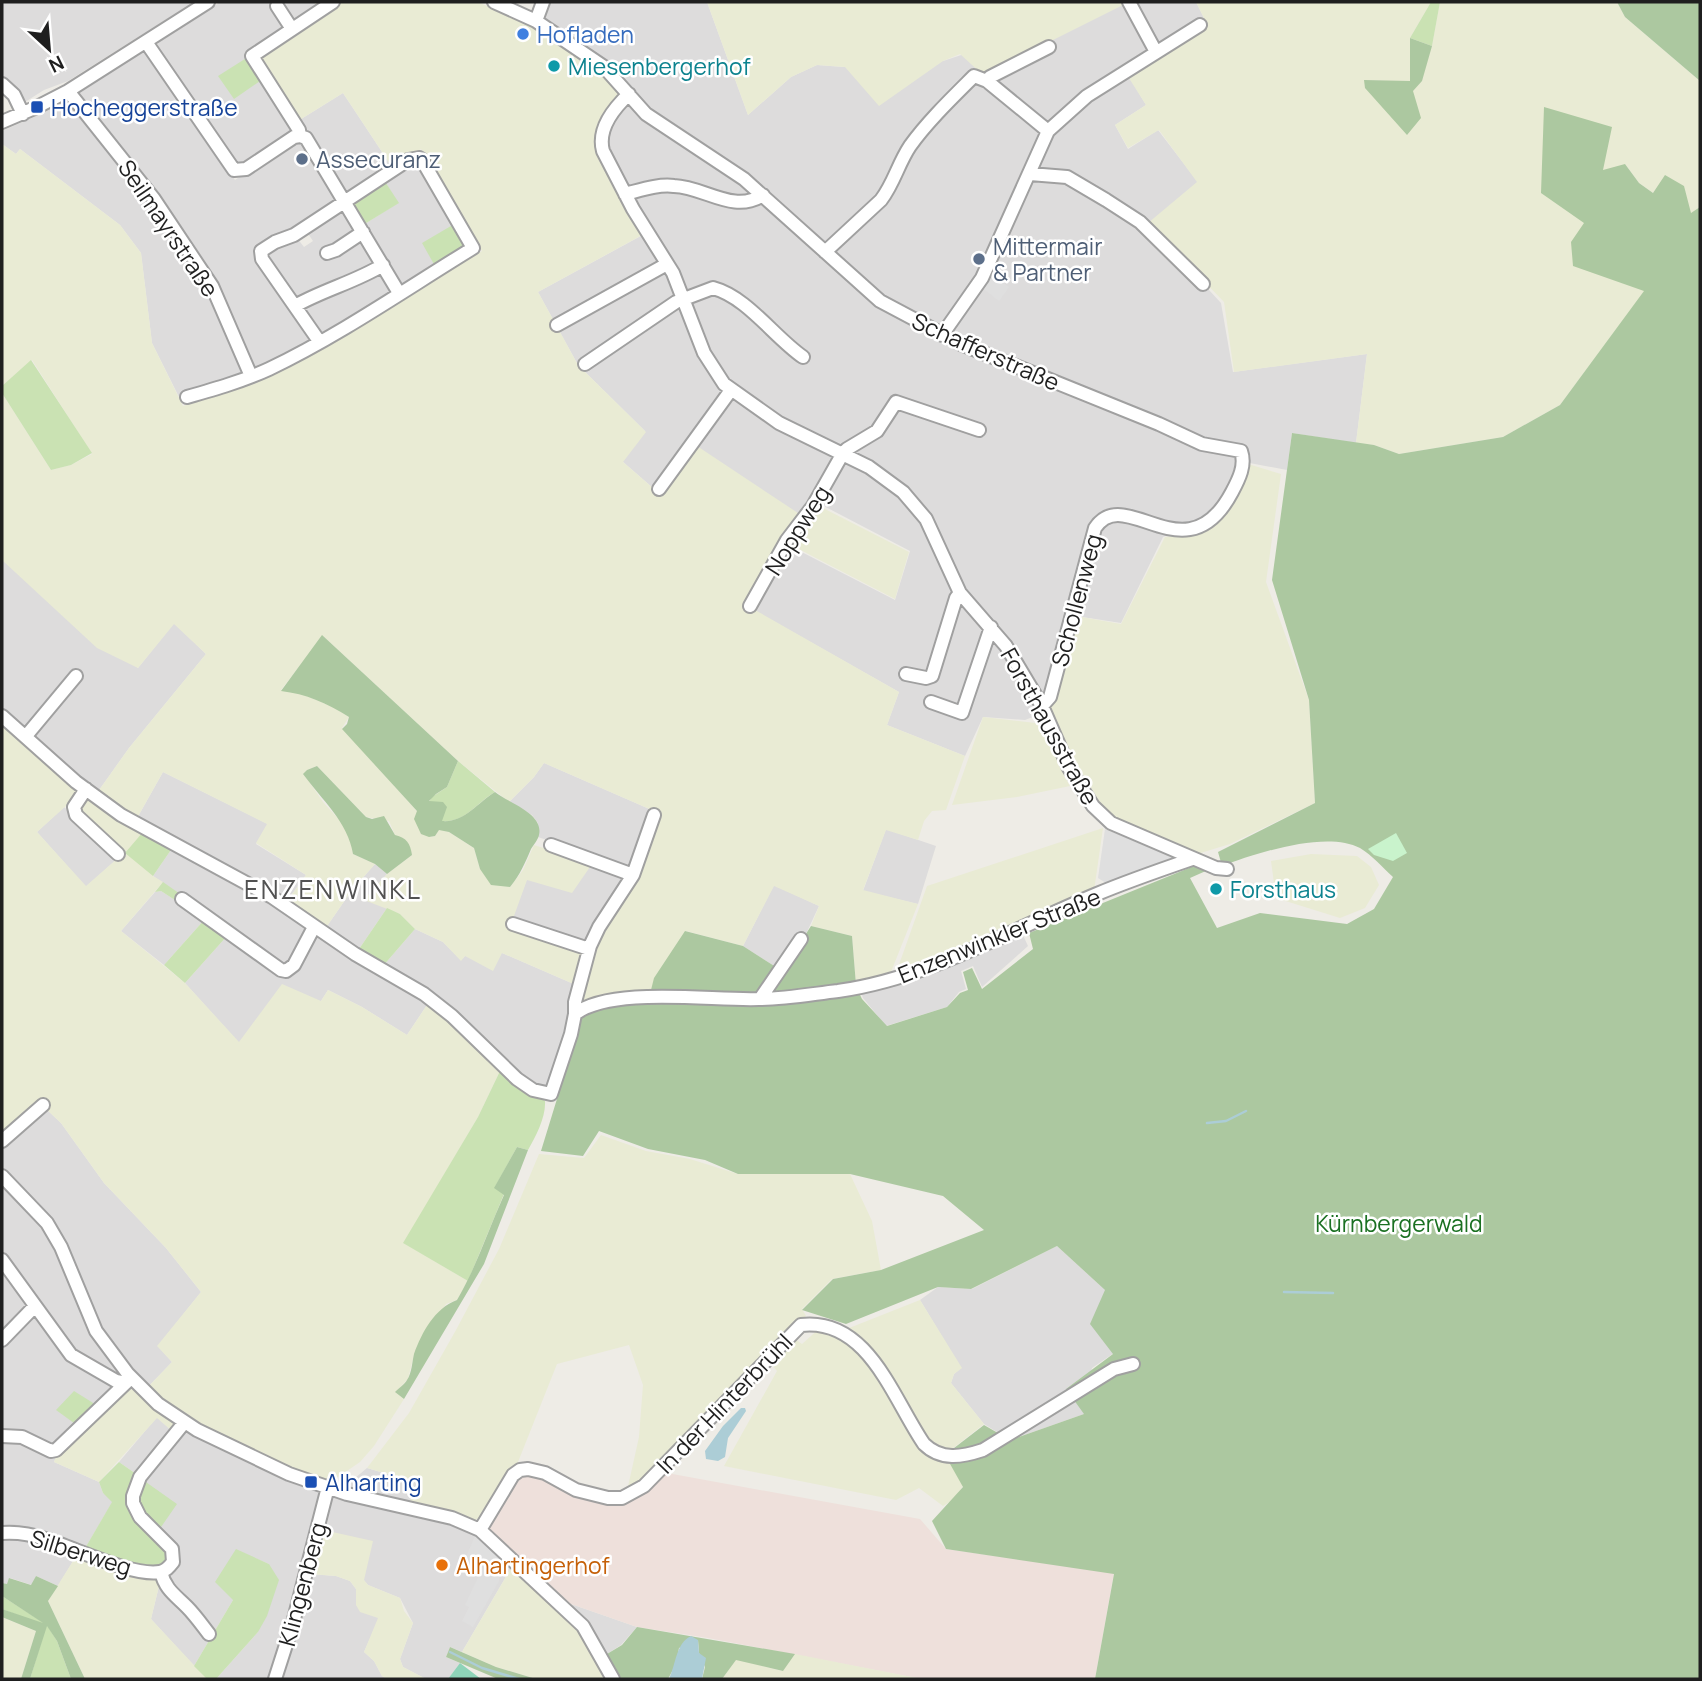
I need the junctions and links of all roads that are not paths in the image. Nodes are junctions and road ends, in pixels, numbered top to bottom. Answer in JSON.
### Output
{"nodes":[{"id":1,"x":208,"y":2,"type":"edge"},
{"id":2,"x":333,"y":2,"type":"edge"},
{"id":3,"x":494,"y":2,"type":"edge"},
{"id":4,"x":543,"y":2,"type":"edge"},
{"id":5,"x":1129,"y":2,"type":"edge"},
{"id":6,"x":276,"y":6,"type":"dead end"},
{"id":7,"x":536,"y":22,"type":"junction"},
{"id":8,"x":1200,"y":25,"type":"dead end"},
{"id":9,"x":292,"y":29,"type":"junction"},
{"id":10,"x":146,"y":42,"type":"junction"},
{"id":11,"x":1049,"y":47,"type":"dead end"},
{"id":12,"x":1156,"y":52,"type":"junction"},
{"id":13,"x":987,"y":80,"type":"junction"},
{"id":14,"x":2,"y":84,"type":"edge"},
{"id":15,"x":68,"y":91,"type":"junction"},
{"id":16,"x":629,"y":94,"type":"junction"},
{"id":17,"x":23,"y":114,"type":"junction"},
{"id":18,"x":2,"y":122,"type":"edge"},
{"id":19,"x":1048,"y":131,"type":"junction"},
{"id":20,"x":300,"y":136,"type":"junction"},
{"id":21,"x":1030,"y":174,"type":"junction"},
{"id":22,"x":625,"y":194,"type":"junction"},
{"id":23,"x":763,"y":195,"type":"junction"},
{"id":24,"x":345,"y":201,"type":"junction"},
{"id":25,"x":363,"y":232,"type":"junction"},
{"id":26,"x":825,"y":252,"type":"junction"},
{"id":27,"x":327,"y":253,"type":"dead end"},
{"id":28,"x":667,"y":264,"type":"junction"},
{"id":29,"x":383,"y":265,"type":"junction"},
{"id":30,"x":1203,"y":284,"type":"dead end"},
{"id":31,"x":399,"y":293,"type":"junction"},
{"id":32,"x":684,"y":298,"type":"junction"},
{"id":33,"x":295,"y":306,"type":"junction"},
{"id":34,"x":557,"y":325,"type":"dead end"},
{"id":35,"x":942,"y":335,"type":"junction"},
{"id":36,"x":319,"y":341,"type":"junction"},
{"id":37,"x":803,"y":357,"type":"dead end"},
{"id":38,"x":585,"y":364,"type":"dead end"},
{"id":39,"x":251,"y":376,"type":"junction"},
{"id":40,"x":731,"y":390,"type":"junction"},
{"id":41,"x":187,"y":397,"type":"dead end"},
{"id":42,"x":979,"y":430,"type":"dead end"},
{"id":43,"x":1241,"y":451,"type":"joint"},
{"id":44,"x":843,"y":453,"type":"junction"},
{"id":45,"x":659,"y":489,"type":"dead end"},
{"id":46,"x":960,"y":593,"type":"junction"},
{"id":47,"x":750,"y":606,"type":"dead end"},
{"id":48,"x":991,"y":626,"type":"junction"},
{"id":49,"x":906,"y":674,"type":"dead end"},
{"id":50,"x":76,"y":676,"type":"dead end"},
{"id":51,"x":931,"y":702,"type":"dead end"},
{"id":52,"x":1042,"y":706,"type":"junction"},
{"id":53,"x":2,"y":716,"type":"edge"},
{"id":54,"x":26,"y":736,"type":"junction"},
{"id":55,"x":86,"y":789,"type":"junction"},
{"id":56,"x":654,"y":815,"type":"dead end"},
{"id":57,"x":551,"y":845,"type":"dead end"},
{"id":58,"x":118,"y":854,"type":"dead end"},
{"id":59,"x":1192,"y":859,"type":"junction"},
{"id":60,"x":1227,"y":869,"type":"dead end"},
{"id":61,"x":634,"y":875,"type":"junction"},
{"id":62,"x":182,"y":899,"type":"dead end"},
{"id":63,"x":513,"y":924,"type":"dead end"},
{"id":64,"x":314,"y":927,"type":"junction"},
{"id":65,"x":801,"y":939,"type":"dead end"},
{"id":66,"x":589,"y":949,"type":"junction"},
{"id":67,"x":760,"y":999,"type":"junction"},
{"id":68,"x":575,"y":1014,"type":"junction"},
{"id":69,"x":43,"y":1105,"type":"dead end"},
{"id":70,"x":2,"y":1141,"type":"edge"},
{"id":71,"x":2,"y":1176,"type":"edge"},
{"id":72,"x":3,"y":1264,"type":"edge"},
{"id":73,"x":34,"y":1307,"type":"junction"},
{"id":74,"x":2,"y":1340,"type":"edge"},
{"id":75,"x":1133,"y":1364,"type":"dead end"},
{"id":76,"x":129,"y":1380,"type":"junction"},
{"id":77,"x":184,"y":1423,"type":"junction"},
{"id":78,"x":2,"y":1436,"type":"edge"},
{"id":79,"x":328,"y":1487,"type":"junction"},
{"id":80,"x":480,"y":1530,"type":"junction"},
{"id":81,"x":2,"y":1533,"type":"edge"},
{"id":82,"x":161,"y":1572,"type":"junction"},
{"id":83,"x":209,"y":1634,"type":"dead end"},
{"id":84,"x":275,"y":1679,"type":"edge"},
{"id":85,"x":613,"y":1679,"type":"edge"}],
"edges":[{"from":1,"to":10,"type":"street"},
{"from":2,"to":9,"type":"street"},
{"from":3,"to":7,"type":"street","name":"Schafferstraße"},
{"from":4,"to":7,"type":"street"},
{"from":5,"to":12,"type":"street"},
{"from":6,"to":9,"type":"street"},
{"from":7,"to":16,"type":"street","name":"Schafferstraße"},
{"from":8,"to":12,"type":"street"},
{"from":9,"to":20,"type":"street"},
{"from":10,"to":15,"type":"street"},
{"from":10,"to":20,"type":"street"},
{"from":11,"to":13,"type":"street"},
{"from":12,"to":19,"type":"street"},
{"from":13,"to":19,"type":"street"},
{"from":13,"to":26,"type":"street"},
{"from":14,"to":17,"type":"street"},
{"from":15,"to":17,"type":"street"},
{"from":15,"to":39,"type":"street","name":"Seilmayrstraße"},
{"from":16,"to":22,"type":"street","name":"Forsthausstraße"},
{"from":16,"to":23,"type":"street","name":"Schafferstraße"},
{"from":17,"to":18,"type":"street"},
{"from":19,"to":21,"type":"street"},
{"from":20,"to":24,"type":"street"},
{"from":21,"to":30,"type":"street"},
{"from":21,"to":35,"type":"street"},
{"from":22,"to":23,"type":"street"},
{"from":22,"to":28,"type":"street","name":"Forsthausstraße"},
{"from":23,"to":26,"type":"street","name":"Schafferstraße"},
{"from":24,"to":25,"type":"street"},
{"from":24,"to":31,"type":"street"},
{"from":24,"to":33,"type":"street"},
{"from":25,"to":27,"type":"street"},
{"from":25,"to":29,"type":"street"},
{"from":26,"to":35,"type":"street","name":"Schafferstraße"},
{"from":28,"to":32,"type":"street","name":"Forsthausstraße"},
{"from":28,"to":34,"type":"street"},
{"from":29,"to":31,"type":"street"},
{"from":29,"to":33,"type":"street"},
{"from":31,"to":36,"type":"street"},
{"from":32,"to":37,"type":"street"},
{"from":32,"to":38,"type":"street"},
{"from":32,"to":40,"type":"street","name":"Forsthausstraße"},
{"from":33,"to":36,"type":"street"},
{"from":35,"to":43,"type":"street","name":"Schafferstraße"},
{"from":36,"to":39,"type":"street"},
{"from":39,"to":41,"type":"street"},
{"from":40,"to":44,"type":"street","name":"Forsthausstraße"},
{"from":40,"to":45,"type":"street"},
{"from":42,"to":44,"type":"street"},
{"from":43,"to":52,"type":"street","name":"Schollenweg"},
{"from":44,"to":46,"type":"street","name":"Forsthausstraße"},
{"from":44,"to":47,"type":"street","name":"Noppweg"},
{"from":46,"to":48,"type":"street","name":"Forsthausstraße"},
{"from":46,"to":49,"type":"street"},
{"from":48,"to":51,"type":"street","name":"Forsthausstraße"},
{"from":48,"to":52,"type":"street","name":"Forsthausstraße"},
{"from":50,"to":54,"type":"street"},
{"from":52,"to":59,"type":"street","name":"Forsthausstraße"},
{"from":53,"to":54,"type":"street"},
{"from":54,"to":55,"type":"street"},
{"from":55,"to":58,"type":"street"},
{"from":55,"to":64,"type":"street"},
{"from":56,"to":61,"type":"street"},
{"from":57,"to":61,"type":"street"},
{"from":59,"to":60,"type":"street","name":"Forsthausstraße"},
{"from":59,"to":67,"type":"street","name":"Enzenwinkler Straße"},
{"from":61,"to":66,"type":"street"},
{"from":62,"to":64,"type":"street"},
{"from":63,"to":66,"type":"street"},
{"from":64,"to":68,"type":"street"},
{"from":65,"to":67,"type":"street"},
{"from":66,"to":68,"type":"street"},
{"from":67,"to":68,"type":"street","name":"Enzenwinkler Straße"},
{"from":69,"to":70,"type":"street"},
{"from":71,"to":76,"type":"street"},
{"from":72,"to":73,"type":"street"},
{"from":73,"to":74,"type":"street"},
{"from":73,"to":76,"type":"street"},
{"from":75,"to":80,"type":"street","name":"In der Hinterbrühl"},
{"from":76,"to":77,"type":"street"},
{"from":76,"to":78,"type":"street"},
{"from":77,"to":79,"type":"street"},
{"from":77,"to":82,"type":"street","name":"Silberweg"},
{"from":79,"to":80,"type":"street"},
{"from":79,"to":84,"type":"street","name":"Klingenberg"},
{"from":80,"to":85,"type":"street"},
{"from":81,"to":82,"type":"street","name":"Silberweg"},
{"from":82,"to":83,"type":"street","name":"Silberweg"}]}
